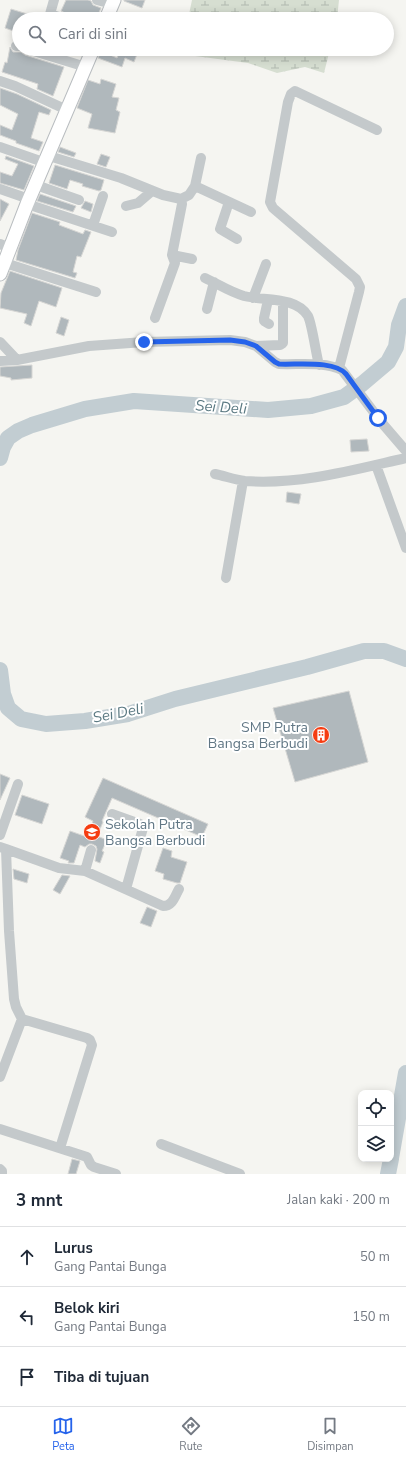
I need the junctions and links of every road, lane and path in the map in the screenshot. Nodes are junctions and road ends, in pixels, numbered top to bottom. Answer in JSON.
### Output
{"nodes":[{"id":1,"x":54,"y":0,"type":"edge"},
{"id":2,"x":97,"y":0,"type":"edge"},
{"id":3,"x":113,"y":2,"type":"edge"},
{"id":4,"x":51,"y":12,"type":"edge"},
{"id":5,"x":109,"y":12,"type":"edge"},
{"id":6,"x":50,"y":56,"type":"edge"},
{"id":7,"x":90,"y":56,"type":"edge"},
{"id":8,"x":86,"y":67,"type":"junction"},
{"id":9,"x":0,"y":82,"type":"edge"},
{"id":10,"x":67,"y":110,"type":"junction"},
{"id":11,"x":378,"y":130,"type":"dead end"},
{"id":12,"x":0,"y":147,"type":"edge"},
{"id":13,"x":201,"y":158,"type":"dead end"},
{"id":14,"x":47,"y":159,"type":"junction"},
{"id":15,"x":36,"y":185,"type":"junction"},
{"id":16,"x":195,"y":186,"type":"junction"},
{"id":17,"x":0,"y":189,"type":"edge"},
{"id":18,"x":152,"y":191,"type":"junction"},
{"id":19,"x":103,"y":196,"type":"dead end"},
{"id":20,"x":181,"y":199,"type":"junction"},
{"id":21,"x":79,"y":200,"type":"dead end"},
{"id":22,"x":28,"y":202,"type":"junction"},
{"id":23,"x":229,"y":202,"type":"junction"},
{"id":24,"x":126,"y":206,"type":"dead end"},
{"id":25,"x":251,"y":212,"type":"dead end"},
{"id":26,"x":94,"y":225,"type":"junction"},
{"id":27,"x":112,"y":232,"type":"dead end"},
{"id":28,"x":237,"y":239,"type":"dead end"},
{"id":29,"x":5,"y":246,"type":"edge"},
{"id":30,"x":172,"y":255,"type":"junction"},
{"id":31,"x":192,"y":259,"type":"dead end"},
{"id":32,"x":266,"y":264,"type":"dead end"},
{"id":33,"x":1,"y":270,"type":"edge"},
{"id":34,"x":96,"y":292,"type":"dead end"},
{"id":35,"x":253,"y":298,"type":"junction"},
{"id":36,"x":268,"y":300,"type":"junction"},
{"id":37,"x":284,"y":302,"type":"junction"},
{"id":38,"x":207,"y":309,"type":"dead end"},
{"id":39,"x":155,"y":318,"type":"dead end"},
{"id":40,"x":269,"y":324,"type":"dead end"},
{"id":41,"x":0,"y":342,"type":"edge"},
{"id":42,"x":256,"y":346,"type":"junction"},
{"id":43,"x":17,"y":360,"type":"junction"},
{"id":44,"x":0,"y":361,"type":"edge"},
{"id":45,"x":319,"y":364,"type":"junction"},
{"id":46,"x":343,"y":371,"type":"junction"},
{"id":47,"x":406,"y":451,"type":"edge"},
{"id":48,"x":406,"y":458,"type":"edge"},
{"id":49,"x":376,"y":464,"type":"junction"},
{"id":50,"x":215,"y":474,"type":"dead end"},
{"id":51,"x":244,"y":481,"type":"junction"},
{"id":52,"x":406,"y":548,"type":"edge"},
{"id":53,"x":226,"y":578,"type":"dead end"},
{"id":54,"x":18,"y":784,"type":"dead end"},
{"id":55,"x":112,"y":814,"type":"dead end"},
{"id":56,"x":0,"y":835,"type":"edge"},
{"id":57,"x":3,"y":848,"type":"edge"},
{"id":58,"x":91,"y":850,"type":"dead end"},
{"id":59,"x":85,"y":871,"type":"junction"},
{"id":60,"x":126,"y":889,"type":"junction"},
{"id":61,"x":179,"y":889,"type":"dead end"},
{"id":62,"x":5,"y":933,"type":"edge"},
{"id":63,"x":22,"y":1019,"type":"junction"},
{"id":64,"x":0,"y":1077,"type":"edge"},
{"id":65,"x":0,"y":1129,"type":"edge"},
{"id":66,"x":161,"y":1144,"type":"dead end"},
{"id":67,"x":60,"y":1148,"type":"junction"},
{"id":68,"x":214,"y":1164,"type":"junction"},
{"id":69,"x":0,"y":1169,"type":"edge"},
{"id":70,"x":94,"y":1170,"type":"edge"},
{"id":71,"x":2,"y":1174,"type":"edge"},
{"id":72,"x":116,"y":1174,"type":"edge"},
{"id":73,"x":210,"y":1174,"type":"edge"},
{"id":74,"x":240,"y":1174,"type":"edge"}],
"edges":[{"from":1,"to":4,"type":"street"},
{"from":2,"to":3,"type":"street"},
{"from":3,"to":5,"type":"main road"},
{"from":6,"to":8,"type":"street"},
{"from":7,"to":8,"type":"main road"},
{"from":8,"to":10,"type":"main road"},
{"from":9,"to":10,"type":"street"},
{"from":10,"to":14,"type":"main road"},
{"from":11,"to":46,"type":"street"},
{"from":12,"to":14,"type":"street"},
{"from":13,"to":16,"type":"street"},
{"from":14,"to":15,"type":"main road"},
{"from":14,"to":18,"type":"street"},
{"from":15,"to":21,"type":"street"},
{"from":15,"to":22,"type":"main road"},
{"from":16,"to":20,"type":"street"},
{"from":16,"to":23,"type":"street"},
{"from":17,"to":22,"type":"street"},
{"from":18,"to":20,"type":"street"},
{"from":18,"to":24,"type":"street"},
{"from":19,"to":26,"type":"street"},
{"from":20,"to":30,"type":"street"},
{"from":22,"to":26,"type":"street"},
{"from":22,"to":29,"type":"main road"},
{"from":23,"to":25,"type":"street"},
{"from":23,"to":28,"type":"street"},
{"from":26,"to":27,"type":"street"},
{"from":29,"to":33,"type":"main road"},
{"from":30,"to":31,"type":"street"},
{"from":30,"to":39,"type":"street"},
{"from":32,"to":35,"type":"street"},
{"from":33,"to":34,"type":"street"},
{"from":35,"to":36,"type":"street"},
{"from":35,"to":38,"type":"street"},
{"from":36,"to":37,"type":"street"},
{"from":36,"to":40,"type":"street"},
{"from":37,"to":42,"type":"street"},
{"from":37,"to":45,"type":"street"},
{"from":41,"to":43,"type":"street"},
{"from":42,"to":43,"type":"street"},
{"from":42,"to":45,"type":"street"},
{"from":43,"to":44,"type":"street"},
{"from":45,"to":46,"type":"street"},
{"from":46,"to":47,"type":"street"},
{"from":48,"to":49,"type":"street"},
{"from":49,"to":51,"type":"street"},
{"from":49,"to":52,"type":"street"},
{"from":50,"to":51,"type":"street"},
{"from":51,"to":53,"type":"street"},
{"from":54,"to":56,"type":"street"},
{"from":55,"to":60,"type":"street"},
{"from":57,"to":59,"type":"street"},
{"from":57,"to":62,"type":"street"},
{"from":58,"to":59,"type":"street"},
{"from":59,"to":60,"type":"street"},
{"from":60,"to":61,"type":"street"},
{"from":62,"to":63,"type":"street"},
{"from":63,"to":64,"type":"street"},
{"from":63,"to":67,"type":"street"},
{"from":65,"to":67,"type":"street"},
{"from":66,"to":68,"type":"street"},
{"from":67,"to":70,"type":"street"},
{"from":68,"to":73,"type":"street"},
{"from":68,"to":74,"type":"street"},
{"from":69,"to":71,"type":"street"},
{"from":70,"to":72,"type":"street"}]}
